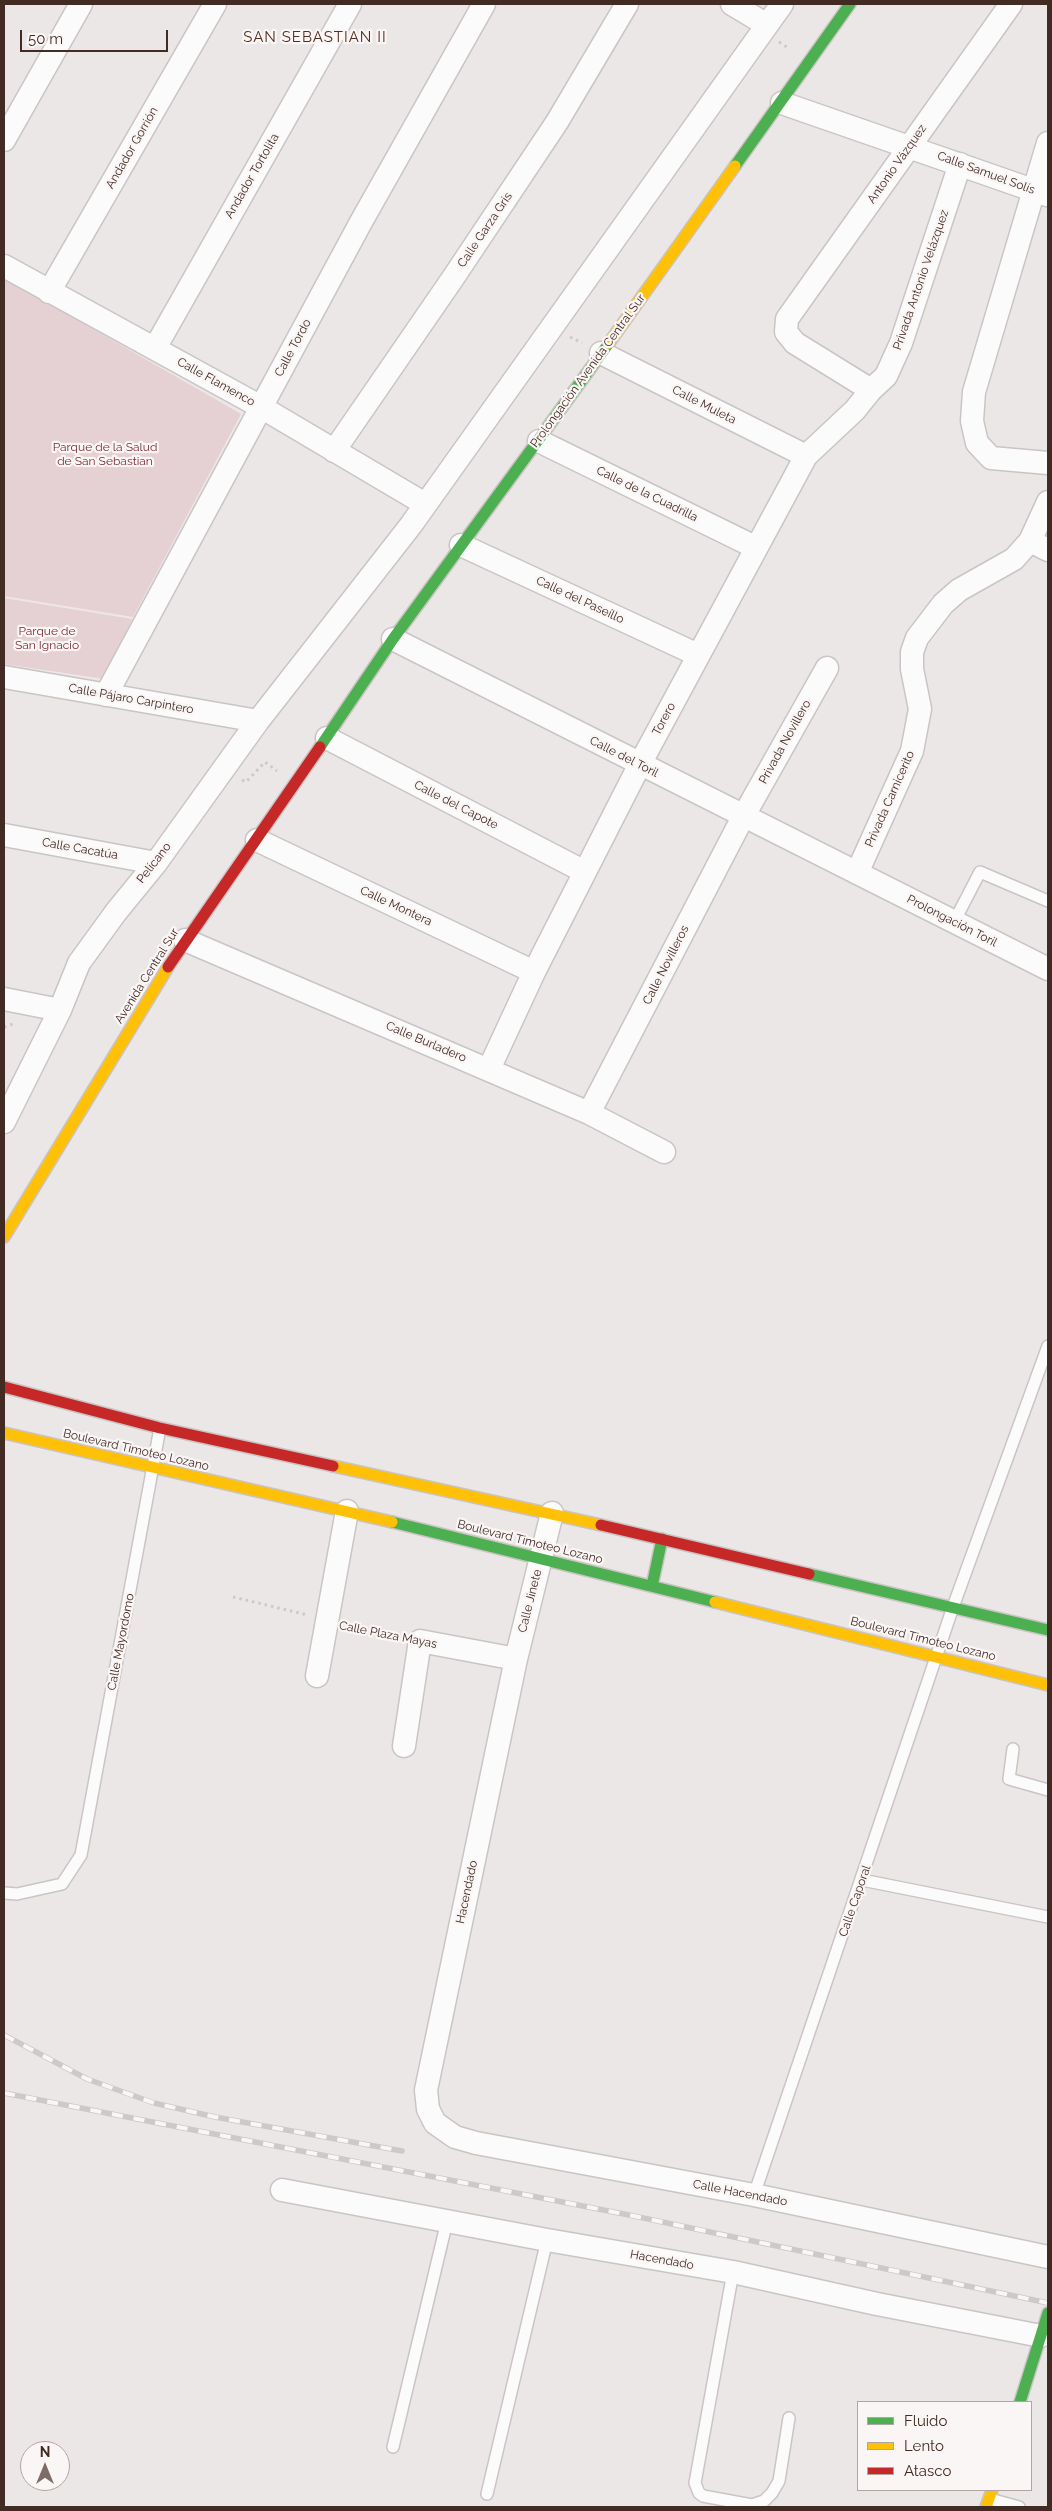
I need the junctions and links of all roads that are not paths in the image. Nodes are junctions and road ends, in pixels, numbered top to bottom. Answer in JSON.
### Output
{"nodes":[{"id":1,"x":81,"y":4,"type":"edge"},
{"id":2,"x":215,"y":4,"type":"edge"},
{"id":3,"x":350,"y":4,"type":"edge"},
{"id":4,"x":484,"y":4,"type":"edge"},
{"id":5,"x":627,"y":4,"type":"edge"},
{"id":6,"x":732,"y":4,"type":"edge"},
{"id":7,"x":782,"y":4,"type":"edge"},
{"id":8,"x":850,"y":4,"type":"edge"},
{"id":9,"x":1011,"y":4,"type":"edge"},
{"id":10,"x":767,"y":25,"type":"junction"},
{"id":11,"x":782,"y":103,"type":"junction"},
{"id":12,"x":4,"y":140,"type":"edge"},
{"id":13,"x":1048,"y":143,"type":"edge"},
{"id":14,"x":910,"y":146,"type":"junction"},
{"id":15,"x":960,"y":164,"type":"junction"},
{"id":16,"x":1041,"y":193,"type":"edge"},
{"id":17,"x":4,"y":266,"type":"edge"},
{"id":18,"x":49,"y":292,"type":"junction"},
{"id":19,"x":155,"y":348,"type":"junction"},
{"id":20,"x":601,"y":353,"type":"junction"},
{"id":21,"x":871,"y":390,"type":"junction"},
{"id":22,"x":261,"y":407,"type":"junction"},
{"id":23,"x":539,"y":441,"type":"junction"},
{"id":24,"x":334,"y":451,"type":"junction"},
{"id":25,"x":806,"y":456,"type":"junction"},
{"id":26,"x":1048,"y":464,"type":"edge"},
{"id":27,"x":1048,"y":502,"type":"edge"},
{"id":28,"x":425,"y":504,"type":"junction"},
{"id":29,"x":461,"y":545,"type":"junction"},
{"id":30,"x":1039,"y":546,"type":"edge"},
{"id":31,"x":755,"y":548,"type":"junction"},
{"id":32,"x":393,"y":639,"type":"junction"},
{"id":33,"x":698,"y":655,"type":"junction"},
{"id":34,"x":827,"y":668,"type":"dead end"},
{"id":35,"x":4,"y":678,"type":"edge"},
{"id":36,"x":106,"y":695,"type":"junction"},
{"id":37,"x":258,"y":721,"type":"junction"},
{"id":38,"x":327,"y":738,"type":"junction"},
{"id":39,"x":640,"y":764,"type":"junction"},
{"id":40,"x":743,"y":817,"type":"junction"},
{"id":41,"x":4,"y":835,"type":"edge"},
{"id":42,"x":257,"y":840,"type":"junction"},
{"id":43,"x":156,"y":863,"type":"junction"},
{"id":44,"x":585,"y":872,"type":"junction"},
{"id":45,"x":856,"y":873,"type":"junction"},
{"id":46,"x":1048,"y":901,"type":"edge"},
{"id":47,"x":954,"y":922,"type":"junction"},
{"id":48,"x":186,"y":940,"type":"junction"},
{"id":49,"x":1048,"y":969,"type":"edge"},
{"id":50,"x":534,"y":972,"type":"junction"},
{"id":51,"x":4,"y":999,"type":"edge"},
{"id":52,"x":60,"y":1010,"type":"junction"},
{"id":53,"x":489,"y":1069,"type":"junction"},
{"id":54,"x":590,"y":1113,"type":"junction"},
{"id":55,"x":4,"y":1122,"type":"edge"},
{"id":56,"x":664,"y":1152,"type":"dead end"},
{"id":57,"x":4,"y":1237,"type":"edge"},
{"id":58,"x":1048,"y":1346,"type":"edge"},
{"id":59,"x":4,"y":1387,"type":"edge"},
{"id":60,"x":160,"y":1428,"type":"junction"},
{"id":61,"x":4,"y":1433,"type":"edge"},
{"id":62,"x":153,"y":1468,"type":"junction"},
{"id":63,"x":347,"y":1511,"type":"junction"},
{"id":64,"x":552,"y":1513,"type":"junction"},
{"id":65,"x":662,"y":1539,"type":"junction"},
{"id":66,"x":540,"y":1559,"type":"junction"},
{"id":67,"x":652,"y":1586,"type":"junction"},
{"id":68,"x":954,"y":1607,"type":"junction"},
{"id":69,"x":1048,"y":1630,"type":"edge"},
{"id":70,"x":937,"y":1657,"type":"junction"},
{"id":71,"x":516,"y":1659,"type":"junction"},
{"id":72,"x":317,"y":1676,"type":"dead end"},
{"id":73,"x":1048,"y":1685,"type":"edge"},
{"id":74,"x":404,"y":1746,"type":"dead end"},
{"id":75,"x":1013,"y":1748,"type":"dead end"},
{"id":76,"x":1048,"y":1790,"type":"edge"},
{"id":77,"x":862,"y":1880,"type":"junction"},
{"id":78,"x":4,"y":1893,"type":"edge"},
{"id":79,"x":1048,"y":1917,"type":"edge"},
{"id":80,"x":435,"y":2123,"type":"joint"},
{"id":81,"x":282,"y":2190,"type":"dead end"},
{"id":82,"x":754,"y":2195,"type":"junction"},
{"id":83,"x":447,"y":2221,"type":"junction"},
{"id":84,"x":547,"y":2240,"type":"junction"},
{"id":85,"x":1048,"y":2257,"type":"edge"},
{"id":86,"x":733,"y":2272,"type":"junction"},
{"id":87,"x":1048,"y":2314,"type":"edge"},
{"id":88,"x":1041,"y":2336,"type":"junction"},
{"id":89,"x":1020,"y":2401,"type":"edge"},
{"id":90,"x":789,"y":2418,"type":"dead end"},
{"id":91,"x":392,"y":2447,"type":"dead end"},
{"id":92,"x":487,"y":2494,"type":"dead end"},
{"id":93,"x":990,"y":2499,"type":"edge"},
{"id":94,"x":1019,"y":2507,"type":"edge"}],
"edges":[{"from":1,"to":12,"type":"street"},
{"from":2,"to":18,"type":"street","name":"Andador Gorrión"},
{"from":3,"to":19,"type":"street","name":"Andador Tortolita"},
{"from":4,"to":22,"type":"street","name":"Calle Tordo"},
{"from":5,"to":24,"type":"street","name":"Calle Garza Gris"},
{"from":6,"to":10,"type":"street"},
{"from":7,"to":10,"type":"street"},
{"from":8,"to":11,"type":"main road","name":"Prolongación Avenida Central Sur"},
{"from":9,"to":14,"type":"street","name":"Antonio Vázquez"},
{"from":10,"to":28,"type":"street"},
{"from":11,"to":14,"type":"street","name":"Calle Samuel Solís"},
{"from":11,"to":20,"type":"main road","name":"Prolongación Avenida Central Sur"},
{"from":13,"to":16,"type":"street"},
{"from":14,"to":15,"type":"street","name":"Calle Samuel Solís"},
{"from":14,"to":21,"type":"street","name":"Antonio Vázquez"},
{"from":15,"to":16,"type":"street","name":"Calle Samuel Solís"},
{"from":15,"to":21,"type":"street","name":"Privada Antonio Velázquez"},
{"from":16,"to":26,"type":"street"},
{"from":17,"to":18,"type":"street","name":"Calle Flamenco"},
{"from":18,"to":19,"type":"street","name":"Calle Flamenco"},
{"from":19,"to":22,"type":"street","name":"Calle Flamenco"},
{"from":20,"to":23,"type":"main road","name":"Prolongación Avenida Central Sur"},
{"from":20,"to":25,"type":"street","name":"Calle Muleta"},
{"from":21,"to":25,"type":"street","name":"Torero"},
{"from":22,"to":24,"type":"street","name":"Calle Flamenco"},
{"from":22,"to":36,"type":"street","name":"Calle Tordo"},
{"from":23,"to":29,"type":"main road","name":"Prolongación Avenida Central Sur"},
{"from":23,"to":31,"type":"street","name":"Calle de la Cuadrilla"},
{"from":24,"to":28,"type":"street","name":"Calle Flamenco"},
{"from":25,"to":31,"type":"street","name":"Torero"},
{"from":27,"to":30,"type":"street","name":"Privada Carnicerito"},
{"from":28,"to":37,"type":"street"},
{"from":29,"to":32,"type":"main road","name":"Prolongación Avenida Central Sur"},
{"from":29,"to":33,"type":"street","name":"Calle del Paseíllo"},
{"from":30,"to":45,"type":"street","name":"Privada Carnicerito"},
{"from":31,"to":33,"type":"street","name":"Torero"},
{"from":32,"to":38,"type":"main road","name":"Prolongación Avenida Central Sur"},
{"from":32,"to":39,"type":"street","name":"Calle del Toril"},
{"from":33,"to":39,"type":"street","name":"Torero"},
{"from":34,"to":40,"type":"street","name":"Privada Novillero"},
{"from":35,"to":36,"type":"street","name":"Calle Pájaro Carpintero"},
{"from":36,"to":37,"type":"street","name":"Calle Pájaro Carpintero"},
{"from":37,"to":43,"type":"street","name":"Pelícano"},
{"from":38,"to":42,"type":"main road","name":"Avenida Central Sur"},
{"from":38,"to":44,"type":"street","name":"Calle del Capote"},
{"from":39,"to":40,"type":"street","name":"Calle del Toril"},
{"from":39,"to":44,"type":"street","name":"Torero"},
{"from":40,"to":45,"type":"street","name":"Calle del Toril"},
{"from":40,"to":54,"type":"street","name":"Calle Novilleros"},
{"from":41,"to":43,"type":"street","name":"Calle Cacatúa"},
{"from":42,"to":48,"type":"main road","name":"Avenida Central Sur"},
{"from":42,"to":50,"type":"street","name":"Calle Montera"},
{"from":43,"to":52,"type":"street","name":"Pelícano"},
{"from":44,"to":50,"type":"street","name":"Torero"},
{"from":45,"to":47,"type":"street","name":"Prolongación Toril"},
{"from":46,"to":47,"type":"lane"},
{"from":47,"to":49,"type":"street","name":"Prolongación Toril"},
{"from":48,"to":53,"type":"street","name":"Calle Burladero"},
{"from":48,"to":57,"type":"main road","name":"Avenida Central Sur"},
{"from":50,"to":53,"type":"street","name":"Torero"},
{"from":51,"to":52,"type":"street"},
{"from":52,"to":55,"type":"street","name":"Pelícano"},
{"from":53,"to":54,"type":"street","name":"Calle Burladero"},
{"from":54,"to":56,"type":"street","name":"Calle Burladero"},
{"from":58,"to":68,"type":"lane","name":"Calle Caporal"},
{"from":59,"to":60,"type":"main road"},
{"from":60,"to":62,"type":"lane","name":"Calle Mayordomo"},
{"from":60,"to":64,"type":"main road"},
{"from":61,"to":62,"type":"main road","name":"Boulevard Timoteo Lozano"},
{"from":62,"to":63,"type":"main road","name":"Boulevard Timoteo Lozano"},
{"from":62,"to":78,"type":"lane","name":"Calle Mayordomo"},
{"from":63,"to":66,"type":"main road","name":"Boulevard Timoteo Lozano"},
{"from":63,"to":72,"type":"street"},
{"from":64,"to":65,"type":"main road"},
{"from":64,"to":66,"type":"street","name":"Calle Jinete"},
{"from":65,"to":67,"type":"main road"},
{"from":65,"to":68,"type":"main road"},
{"from":66,"to":67,"type":"main road","name":"Boulevard Timoteo Lozano"},
{"from":66,"to":71,"type":"street","name":"Calle Jinete"},
{"from":67,"to":70,"type":"main road","name":"Boulevard Timoteo Lozano"},
{"from":68,"to":69,"type":"main road"},
{"from":68,"to":70,"type":"lane","name":"Calle Caporal"},
{"from":70,"to":73,"type":"main road","name":"Boulevard Timoteo Lozano"},
{"from":70,"to":77,"type":"lane","name":"Calle Caporal"},
{"from":71,"to":74,"type":"street","name":"Calle Plaza Mayas"},
{"from":71,"to":80,"type":"street","name":"Hacendado"},
{"from":75,"to":76,"type":"lane"},
{"from":77,"to":79,"type":"lane"},
{"from":77,"to":82,"type":"lane","name":"Calle Caporal"},
{"from":80,"to":82,"type":"street","name":"Calle Hacendado"},
{"from":81,"to":83,"type":"street","name":"Hacendado"},
{"from":82,"to":85,"type":"street","name":"Calle Hacendado"},
{"from":83,"to":84,"type":"street","name":"Hacendado"},
{"from":83,"to":91,"type":"lane"},
{"from":84,"to":86,"type":"street","name":"Hacendado"},
{"from":84,"to":92,"type":"lane"},
{"from":86,"to":88,"type":"street","name":"Hacendado"},
{"from":86,"to":90,"type":"lane"},
{"from":87,"to":88,"type":"main road"},
{"from":88,"to":89,"type":"main road"},
{"from":93,"to":94,"type":"lane"}]}
